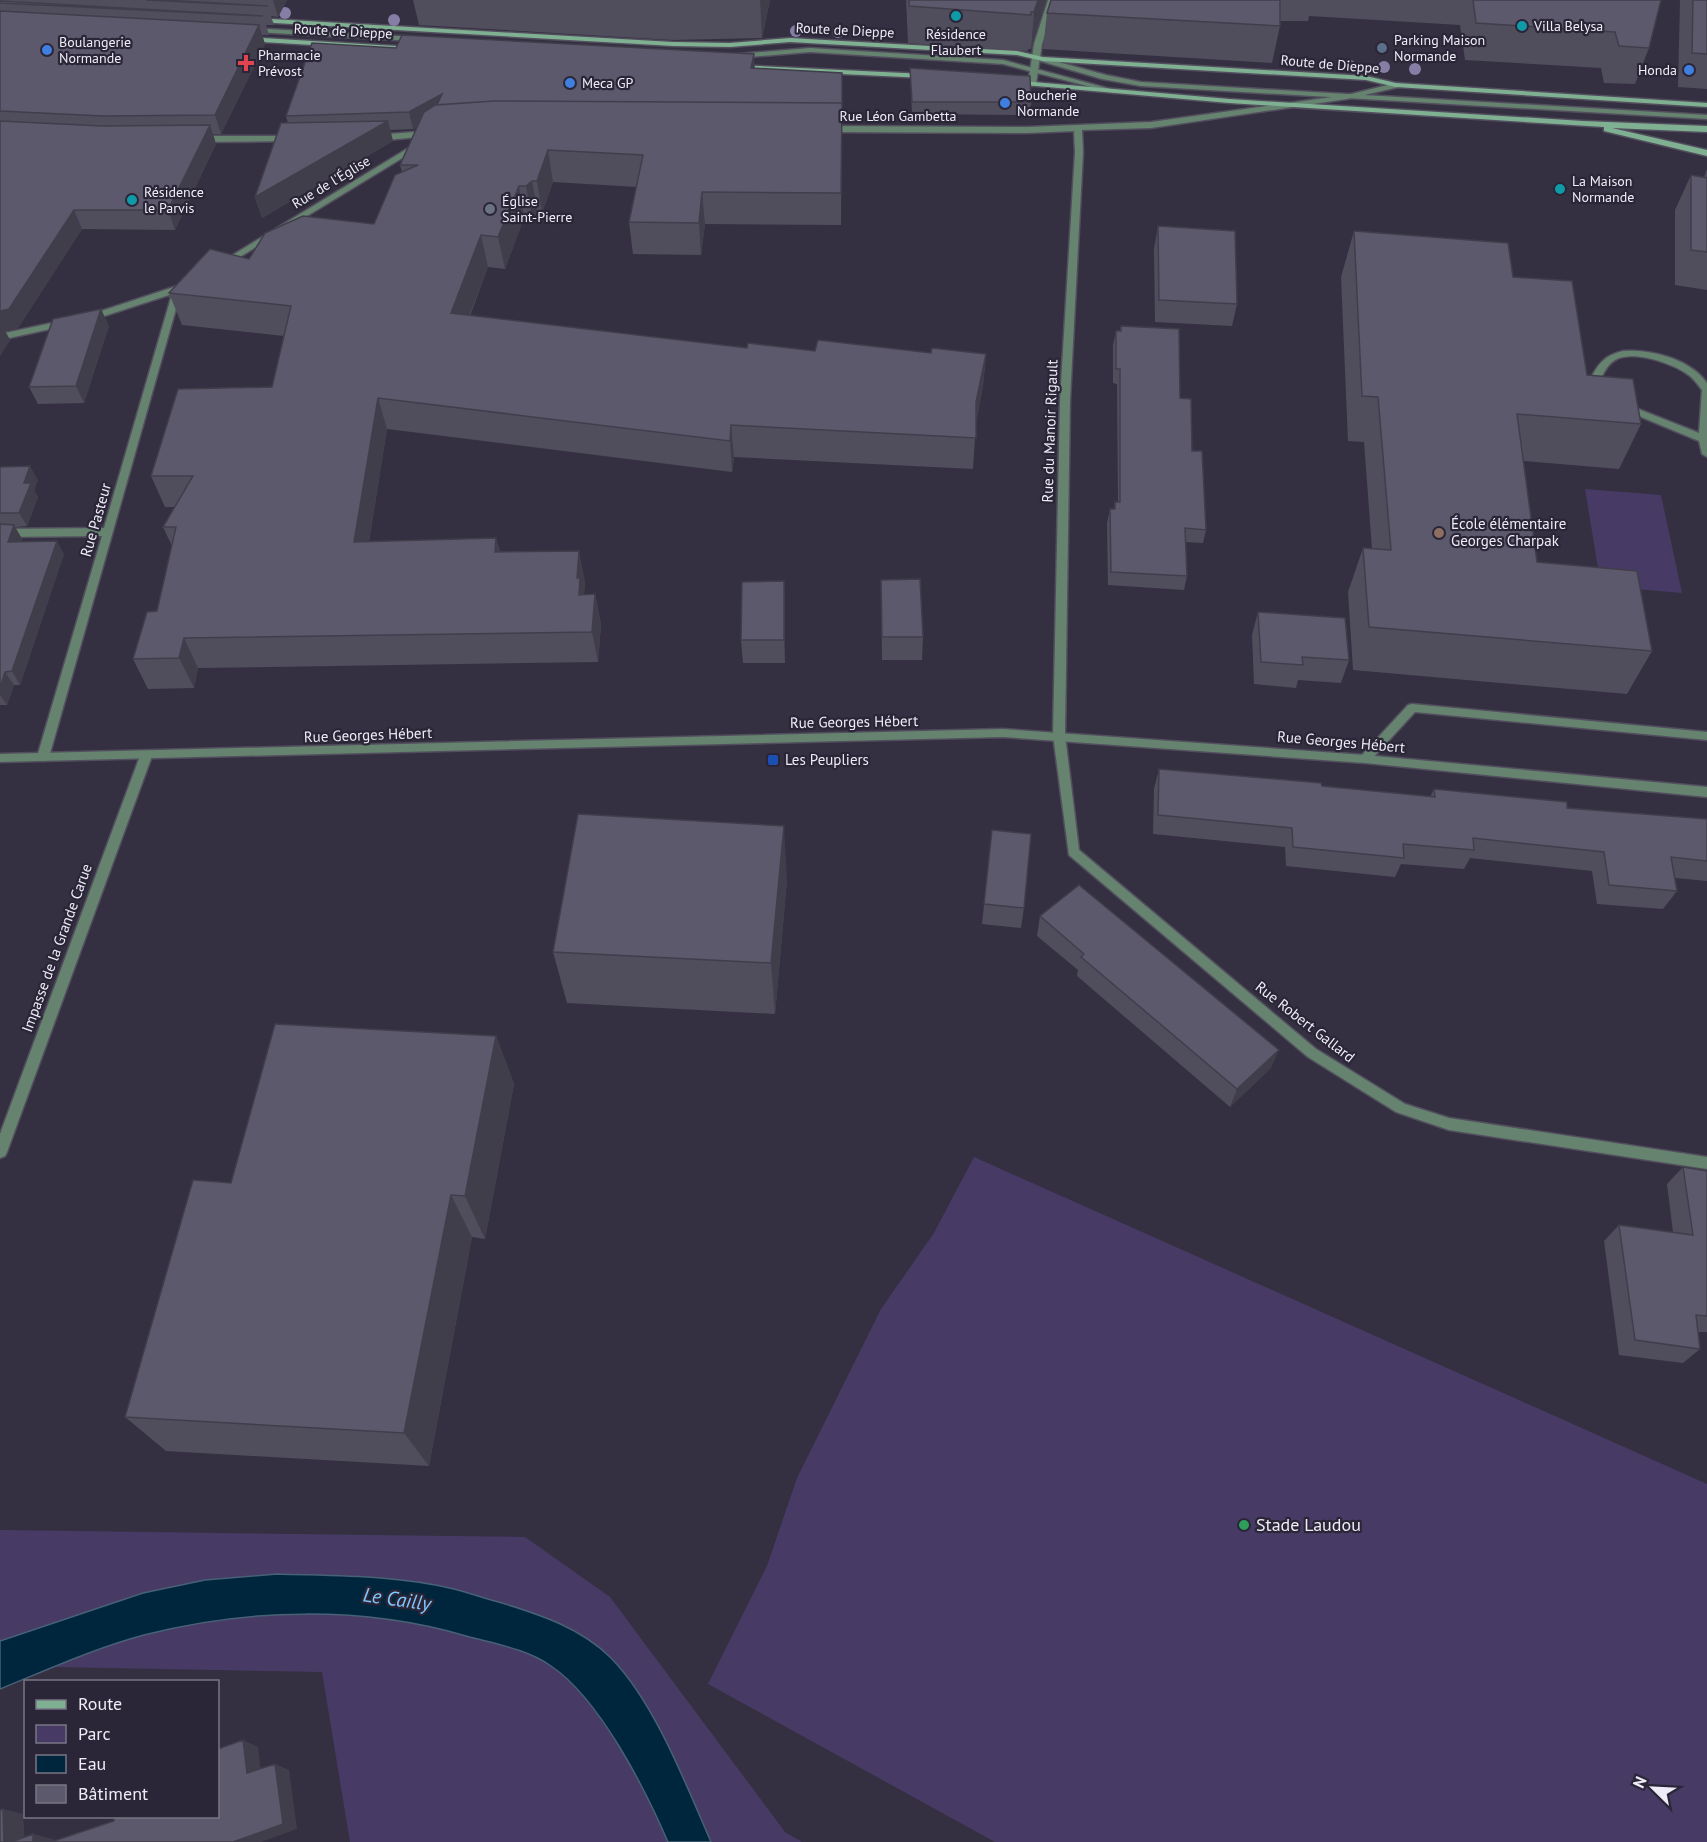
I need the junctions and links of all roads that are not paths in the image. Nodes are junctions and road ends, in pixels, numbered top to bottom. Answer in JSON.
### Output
{"nodes":[{"id":1,"x":1052,"y":0,"type":"edge"},
{"id":2,"x":251,"y":19,"type":"dead end"},
{"id":3,"x":247,"y":29,"type":"edge"},
{"id":4,"x":241,"y":39,"type":"edge"},
{"id":5,"x":426,"y":50,"type":"edge"},
{"id":6,"x":623,"y":51,"type":"edge"},
{"id":7,"x":726,"y":56,"type":"edge"},
{"id":8,"x":1040,"y":58,"type":"junction"},
{"id":9,"x":728,"y":67,"type":"edge"},
{"id":10,"x":1034,"y":69,"type":"junction"},
{"id":11,"x":938,"y":77,"type":"edge"},
{"id":12,"x":1003,"y":81,"type":"edge"},
{"id":13,"x":1032,"y":84,"type":"junction"},
{"id":14,"x":1396,"y":85,"type":"junction"},
{"id":15,"x":1114,"y":91,"type":"junction"},
{"id":16,"x":1347,"y":97,"type":"junction"},
{"id":17,"x":1687,"y":104,"type":"junction"},
{"id":18,"x":1295,"y":105,"type":"junction"},
{"id":19,"x":1707,"y":105,"type":"edge"},
{"id":20,"x":1707,"y":115,"type":"edge"},
{"id":21,"x":1583,"y":123,"type":"junction"},
{"id":22,"x":1078,"y":128,"type":"junction"},
{"id":23,"x":818,"y":129,"type":"edge"},
{"id":24,"x":1707,"y":129,"type":"edge"},
{"id":25,"x":371,"y":138,"type":"edge"},
{"id":26,"x":193,"y":139,"type":"edge"},
{"id":27,"x":300,"y":139,"type":"edge"},
{"id":28,"x":1707,"y":153,"type":"edge"},
{"id":29,"x":217,"y":267,"type":"edge"},
{"id":30,"x":197,"y":279,"type":"edge"},
{"id":31,"x":177,"y":291,"type":"junction"},
{"id":32,"x":0,"y":337,"type":"edge"},
{"id":33,"x":1704,"y":439,"type":"junction"},
{"id":34,"x":1707,"y":454,"type":"edge"},
{"id":35,"x":108,"y":532,"type":"junction"},
{"id":36,"x":0,"y":533,"type":"edge"},
{"id":37,"x":1059,"y":735,"type":"junction"},
{"id":38,"x":1707,"y":736,"type":"edge"},
{"id":39,"x":146,"y":756,"type":"junction"},
{"id":40,"x":43,"y":757,"type":"junction"},
{"id":41,"x":0,"y":758,"type":"edge"},
{"id":42,"x":1365,"y":759,"type":"junction"},
{"id":43,"x":1707,"y":792,"type":"edge"},
{"id":44,"x":0,"y":1152,"type":"edge"},
{"id":45,"x":1707,"y":1163,"type":"edge"}],
"edges":[{"from":1,"to":8,"type":"street"},
{"from":2,"to":8,"type":"main road","name":"Route de Dieppe"},
{"from":3,"to":6,"type":"street"},
{"from":4,"to":5,"type":"main road","name":"Route de Dieppe"},
{"from":7,"to":10,"type":"street"},
{"from":8,"to":10,"type":"street"},
{"from":8,"to":14,"type":"main road","name":"Route de Dieppe"},
{"from":8,"to":16,"type":"street"},
{"from":9,"to":11,"type":"main road"},
{"from":10,"to":13,"type":"street"},
{"from":10,"to":15,"type":"street"},
{"from":12,"to":13,"type":"main road"},
{"from":13,"to":15,"type":"main road"},
{"from":14,"to":16,"type":"street","name":"Rue Léon Gambetta"},
{"from":14,"to":17,"type":"main road","name":"Route de Dieppe"},
{"from":15,"to":18,"type":"main road"},
{"from":16,"to":18,"type":"street","name":"Rue Léon Gambetta"},
{"from":16,"to":20,"type":"street"},
{"from":17,"to":19,"type":"main road","name":"Route de Dieppe"},
{"from":17,"to":20,"type":"main road"},
{"from":18,"to":21,"type":"main road"},
{"from":18,"to":22,"type":"street","name":"Rue Léon Gambetta"},
{"from":21,"to":24,"type":"main road"},
{"from":21,"to":28,"type":"main road"},
{"from":22,"to":23,"type":"street","name":"Rue Léon Gambetta"},
{"from":22,"to":37,"type":"street","name":"Rue du Manoir Rigault"},
{"from":25,"to":29,"type":"street","name":"Rue de l'Église"},
{"from":26,"to":27,"type":"street"},
{"from":30,"to":31,"type":"street"},
{"from":31,"to":32,"type":"street"},
{"from":31,"to":35,"type":"street","name":"Rue Pasteur"},
{"from":33,"to":33,"type":"street"},
{"from":33,"to":34,"type":"street"},
{"from":35,"to":36,"type":"street"},
{"from":35,"to":40,"type":"street","name":"Rue Pasteur"},
{"from":37,"to":39,"type":"street","name":"Rue Georges Hébert"},
{"from":37,"to":42,"type":"street","name":"Rue Georges Hébert"},
{"from":37,"to":45,"type":"street","name":"Rue Robert Gallard"},
{"from":38,"to":42,"type":"street"},
{"from":39,"to":40,"type":"street","name":"Rue Georges Hébert"},
{"from":39,"to":44,"type":"street","name":"Impasse de la Grande Carue"},
{"from":40,"to":41,"type":"street","name":"Rue Georges Hébert"},
{"from":42,"to":43,"type":"street","name":"Rue Georges Hébert"}]}
